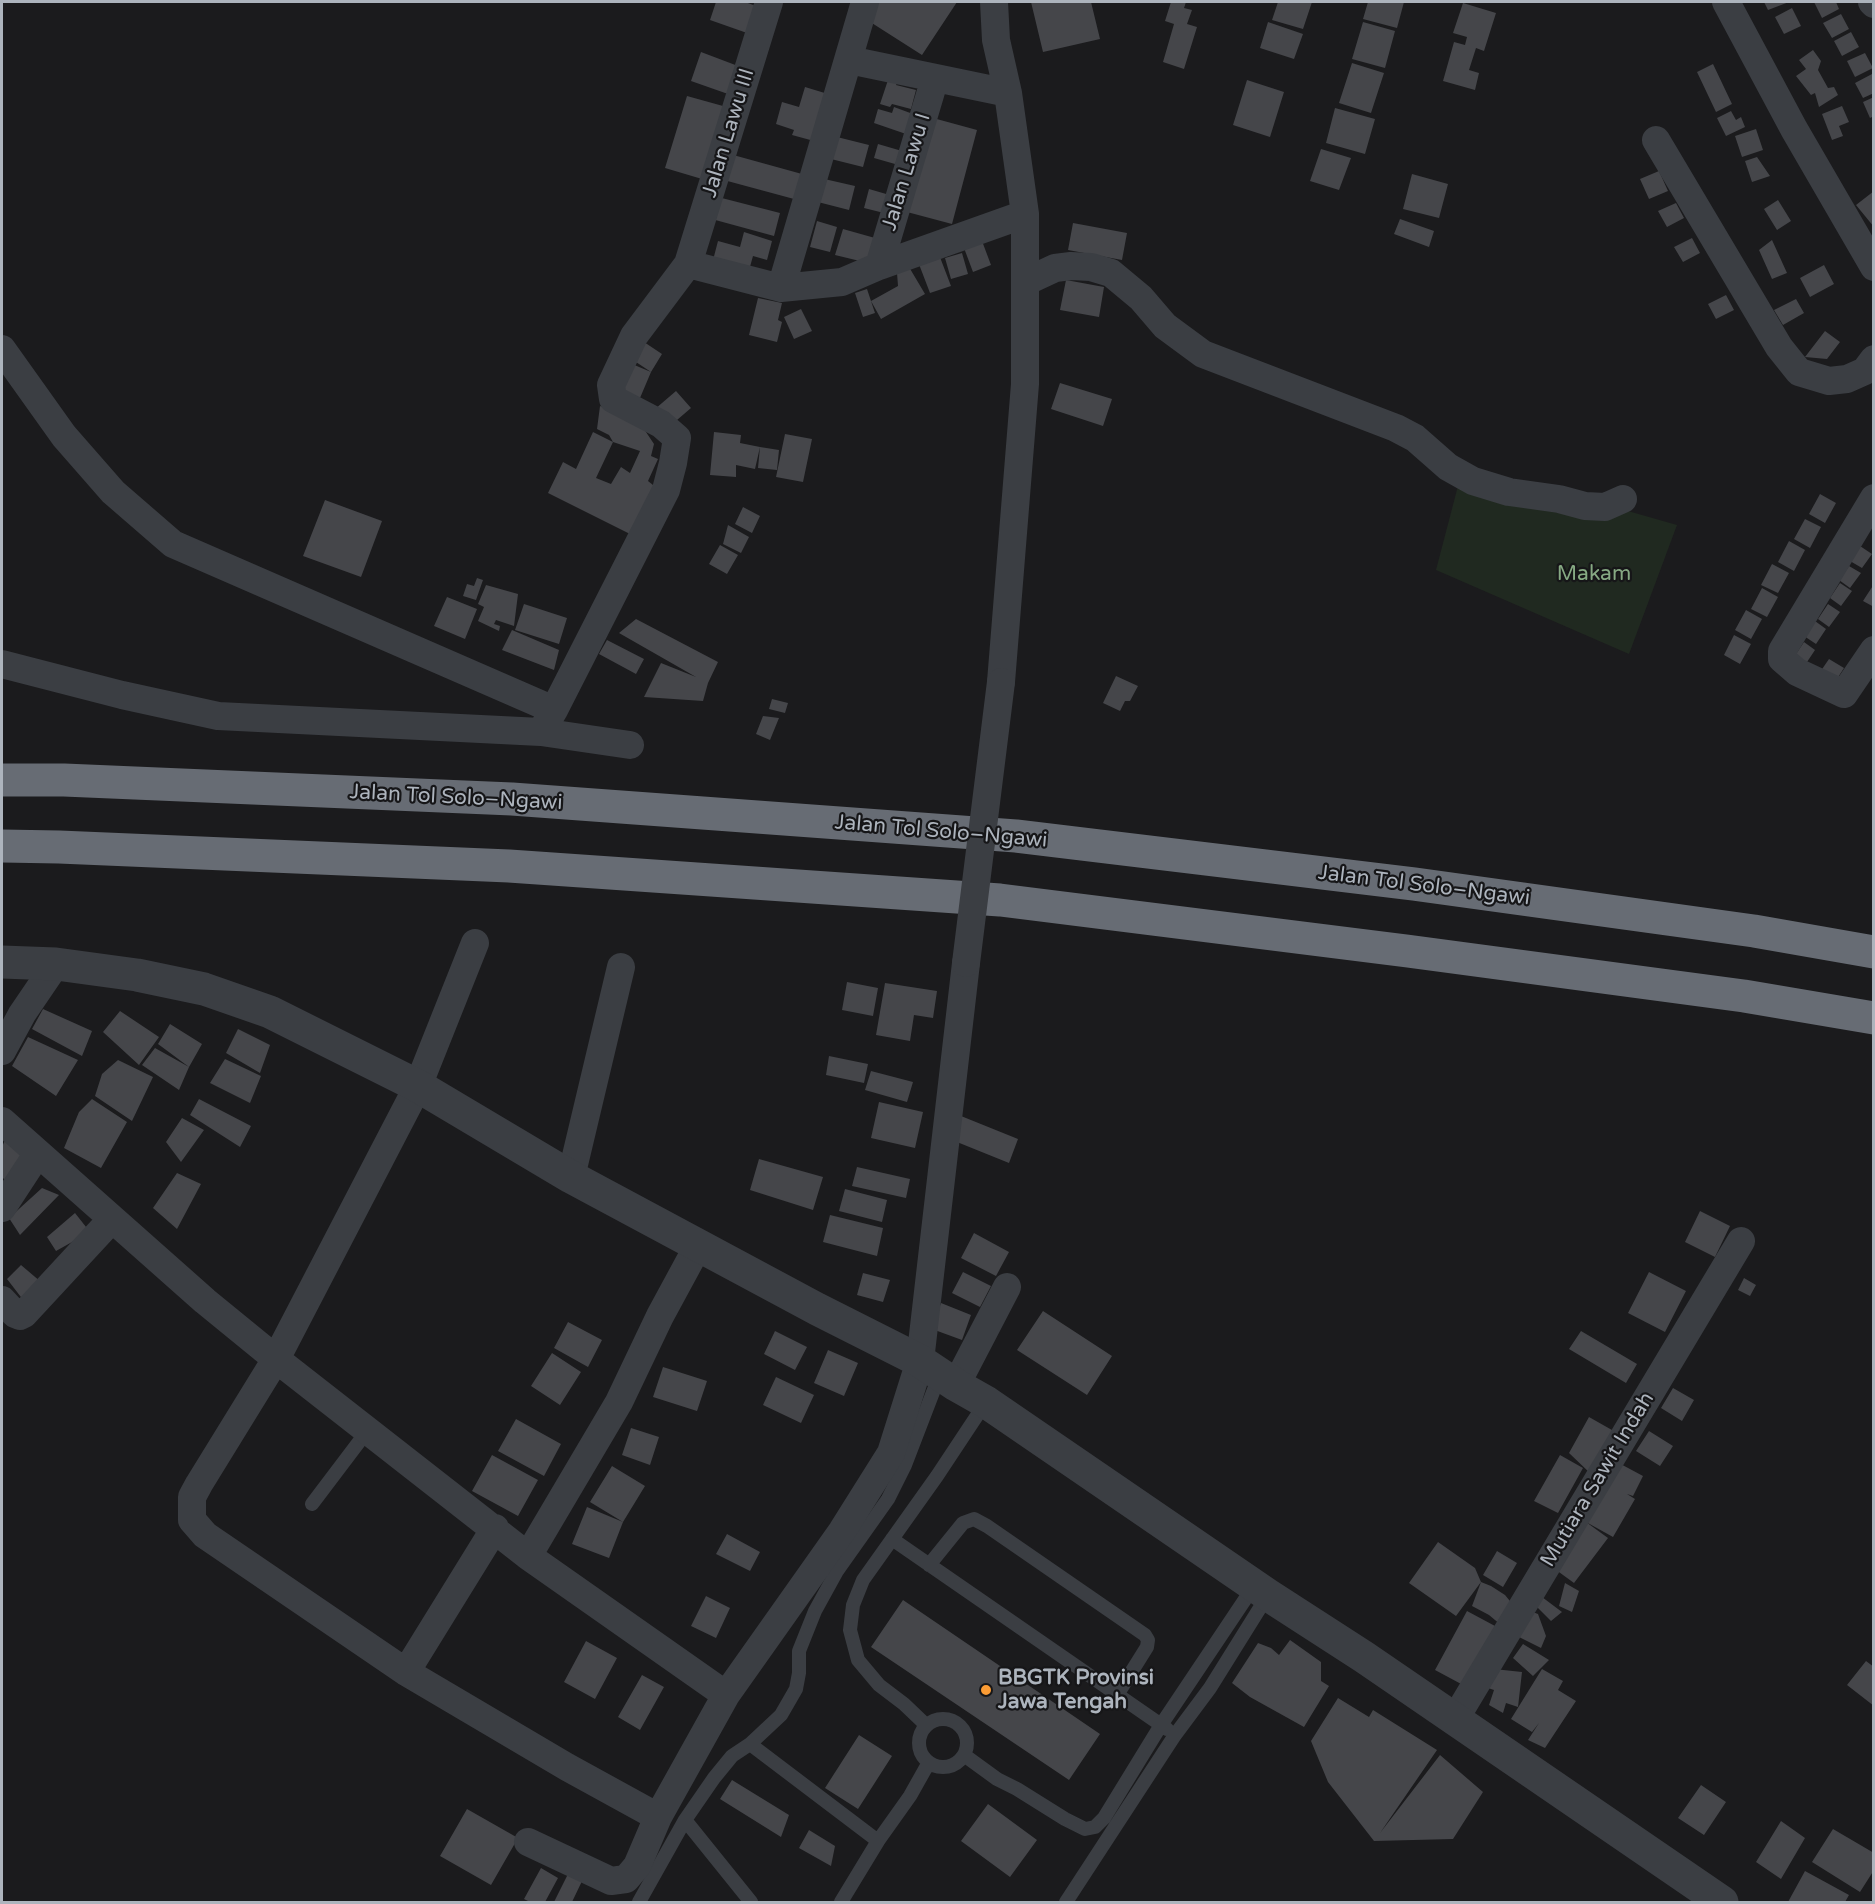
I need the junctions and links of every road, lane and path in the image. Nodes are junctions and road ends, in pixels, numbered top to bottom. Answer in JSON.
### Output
{"nodes":[{"id":1,"x":769,"y":2,"type":"edge"},
{"id":2,"x":865,"y":2,"type":"edge"},
{"id":3,"x":993,"y":2,"type":"edge"},
{"id":4,"x":1726,"y":2,"type":"edge"},
{"id":5,"x":849,"y":60,"type":"junction"},
{"id":6,"x":935,"y":78,"type":"junction"},
{"id":7,"x":1008,"y":93,"type":"junction"},
{"id":8,"x":1656,"y":140,"type":"dead end"},
{"id":9,"x":1025,"y":213,"type":"junction"},
{"id":10,"x":688,"y":264,"type":"junction"},
{"id":11,"x":879,"y":266,"type":"junction"},
{"id":12,"x":1874,"y":267,"type":"edge"},
{"id":13,"x":1025,"y":282,"type":"junction"},
{"id":14,"x":781,"y":288,"type":"junction"},
{"id":15,"x":2,"y":349,"type":"edge"},
{"id":16,"x":1874,"y":359,"type":"edge"},
{"id":17,"x":1874,"y":498,"type":"edge"},
{"id":18,"x":1623,"y":499,"type":"dead end"},
{"id":19,"x":1874,"y":650,"type":"edge"},
{"id":20,"x":2,"y":664,"type":"edge"},
{"id":21,"x":547,"y":721,"type":"junction"},
{"id":22,"x":630,"y":745,"type":"dead end"},
{"id":23,"x":2,"y":780,"type":"edge"},
{"id":24,"x":2,"y":846,"type":"edge"},
{"id":25,"x":475,"y":943,"type":"dead end"},
{"id":26,"x":1874,"y":952,"type":"edge"},
{"id":27,"x":2,"y":962,"type":"edge"},
{"id":28,"x":56,"y":964,"type":"junction"},
{"id":29,"x":621,"y":968,"type":"dead end"},
{"id":30,"x":1874,"y":1018,"type":"edge"},
{"id":31,"x":2,"y":1051,"type":"edge"},
{"id":32,"x":417,"y":1086,"type":"junction"},
{"id":33,"x":2,"y":1121,"type":"edge"},
{"id":34,"x":38,"y":1153,"type":"junction"},
{"id":35,"x":571,"y":1177,"type":"junction"},
{"id":36,"x":2,"y":1208,"type":"edge"},
{"id":37,"x":112,"y":1219,"type":"junction"},
{"id":38,"x":1741,"y":1241,"type":"dead end"},
{"id":39,"x":699,"y":1244,"type":"junction"},
{"id":40,"x":1007,"y":1287,"type":"dead end"},
{"id":41,"x":2,"y":1300,"type":"edge"},
{"id":42,"x":276,"y":1359,"type":"junction"},
{"id":43,"x":939,"y":1373,"type":"junction"},
{"id":44,"x":986,"y":1402,"type":"junction"},
{"id":45,"x":368,"y":1430,"type":"junction"},
{"id":46,"x":312,"y":1504,"type":"dead end"},
{"id":47,"x":495,"y":1528,"type":"junction"},
{"id":48,"x":892,"y":1539,"type":"junction"},
{"id":49,"x":528,"y":1556,"type":"junction"},
{"id":50,"x":929,"y":1565,"type":"junction"},
{"id":51,"x":1261,"y":1591,"type":"junction"},
{"id":52,"x":406,"y":1672,"type":"junction"},
{"id":53,"x":726,"y":1695,"type":"junction"},
{"id":54,"x":1117,"y":1695,"type":"junction"},
{"id":55,"x":1455,"y":1719,"type":"junction"},
{"id":56,"x":926,"y":1725,"type":"junction"},
{"id":57,"x":1161,"y":1725,"type":"junction"},
{"id":58,"x":1175,"y":1735,"type":"junction"},
{"id":59,"x":750,"y":1744,"type":"junction"},
{"id":60,"x":964,"y":1755,"type":"junction"},
{"id":61,"x":928,"y":1764,"type":"junction"},
{"id":62,"x":671,"y":1819,"type":"junction"},
{"id":63,"x":878,"y":1841,"type":"junction"},
{"id":64,"x":528,"y":1842,"type":"dead end"},
{"id":65,"x":639,"y":1902,"type":"edge"},
{"id":66,"x":750,"y":1902,"type":"edge"},
{"id":67,"x":841,"y":1902,"type":"edge"},
{"id":68,"x":1066,"y":1902,"type":"edge"},
{"id":69,"x":1722,"y":1902,"type":"edge"}],
"edges":[{"from":1,"to":10,"type":"street","name":"Jalan Lawu III"},
{"from":2,"to":5,"type":"street"},
{"from":3,"to":7,"type":"street"},
{"from":4,"to":12,"type":"street"},
{"from":5,"to":6,"type":"street"},
{"from":5,"to":14,"type":"street"},
{"from":6,"to":7,"type":"street"},
{"from":6,"to":11,"type":"street","name":"Jalan Lawu I"},
{"from":7,"to":9,"type":"street"},
{"from":8,"to":16,"type":"street"},
{"from":9,"to":11,"type":"street"},
{"from":9,"to":13,"type":"street"},
{"from":10,"to":14,"type":"street"},
{"from":10,"to":21,"type":"street","name":"Jalan Lawu III"},
{"from":11,"to":14,"type":"street"},
{"from":13,"to":18,"type":"street"},
{"from":13,"to":43,"type":"street","bridge":true},
{"from":15,"to":21,"type":"street"},
{"from":17,"to":19,"type":"street"},
{"from":20,"to":21,"type":"street"},
{"from":21,"to":22,"type":"street"},
{"from":23,"to":26,"type":"highway","name":"Jalan Tol Solo–Ngawi"},
{"from":24,"to":30,"type":"highway"},
{"from":25,"to":32,"type":"street"},
{"from":27,"to":28,"type":"street"},
{"from":28,"to":31,"type":"street"},
{"from":28,"to":32,"type":"street"},
{"from":29,"to":35,"type":"street"},
{"from":32,"to":35,"type":"street"},
{"from":32,"to":42,"type":"street"},
{"from":33,"to":34,"type":"street"},
{"from":34,"to":36,"type":"street"},
{"from":34,"to":37,"type":"street"},
{"from":35,"to":39,"type":"street"},
{"from":37,"to":41,"type":"street"},
{"from":37,"to":42,"type":"street"},
{"from":38,"to":55,"type":"street","name":"Mutiara Sawit Indah"},
{"from":39,"to":43,"type":"street"},
{"from":39,"to":49,"type":"street"},
{"from":40,"to":43,"type":"street"},
{"from":42,"to":45,"type":"street"},
{"from":42,"to":52,"type":"street"},
{"from":43,"to":44,"type":"street"},
{"from":43,"to":53,"type":"street"},
{"from":43,"to":59,"type":"lane"},
{"from":44,"to":48,"type":"lane"},
{"from":44,"to":51,"type":"street"},
{"from":45,"to":46,"type":"lane"},
{"from":45,"to":47,"type":"street"},
{"from":47,"to":49,"type":"street"},
{"from":47,"to":52,"type":"street"},
{"from":48,"to":50,"type":"lane"},
{"from":48,"to":56,"type":"lane"},
{"from":49,"to":53,"type":"street"},
{"from":50,"to":54,"type":"lane"},
{"from":50,"to":54,"type":"lane"},
{"from":51,"to":55,"type":"street"},
{"from":51,"to":57,"type":"lane"},
{"from":51,"to":58,"type":"lane"},
{"from":52,"to":62,"type":"street"},
{"from":53,"to":62,"type":"street"},
{"from":54,"to":57,"type":"lane"},
{"from":55,"to":69,"type":"street"},
{"from":56,"to":60,"type":"lane"},
{"from":56,"to":61,"type":"lane"},
{"from":57,"to":58,"type":"lane"},
{"from":57,"to":60,"type":"lane"},
{"from":58,"to":68,"type":"lane"},
{"from":59,"to":62,"type":"lane"},
{"from":59,"to":63,"type":"lane"},
{"from":60,"to":61,"type":"lane"},
{"from":61,"to":63,"type":"lane"},
{"from":62,"to":64,"type":"street"},
{"from":62,"to":65,"type":"lane"},
{"from":62,"to":66,"type":"lane"},
{"from":63,"to":67,"type":"lane"}]}
